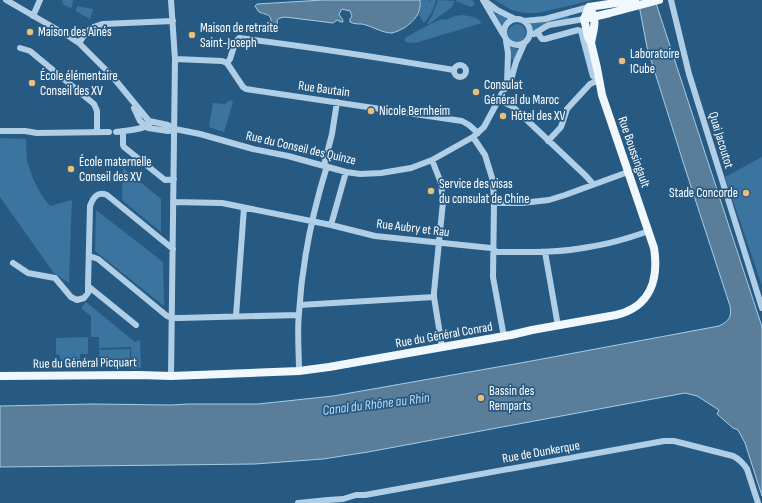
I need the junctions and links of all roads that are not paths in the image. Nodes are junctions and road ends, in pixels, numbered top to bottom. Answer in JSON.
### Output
{"nodes":[{"id":1,"x":6,"y":0,"type":"edge"},
{"id":2,"x":40,"y":0,"type":"edge"},
{"id":3,"x":171,"y":0,"type":"edge"},
{"id":4,"x":484,"y":0,"type":"edge"},
{"id":5,"x":659,"y":0,"type":"edge"},
{"id":6,"x":671,"y":0,"type":"edge"},
{"id":7,"x":634,"y":2,"type":"edge"},
{"id":8,"x":589,"y":8,"type":"junction"},
{"id":9,"x":610,"y":13,"type":"junction"},
{"id":10,"x":33,"y":16,"type":"junction"},
{"id":11,"x":594,"y":16,"type":"junction"},
{"id":12,"x":515,"y":19,"type":"junction"},
{"id":13,"x":584,"y":19,"type":"junction"},
{"id":14,"x":173,"y":21,"type":"junction"},
{"id":15,"x":524,"y":21,"type":"junction"},
{"id":16,"x":593,"y":31,"type":"junction"},
{"id":17,"x":537,"y":32,"type":"junction"},
{"id":18,"x":503,"y":34,"type":"junction"},
{"id":19,"x":529,"y":37,"type":"junction"},
{"id":20,"x":506,"y":41,"type":"junction"},
{"id":21,"x":79,"y":43,"type":"junction"},
{"id":22,"x":591,"y":43,"type":"junction"},
{"id":23,"x":524,"y":44,"type":"junction"},
{"id":24,"x":20,"y":48,"type":"dead end"},
{"id":25,"x":175,"y":59,"type":"junction"},
{"id":26,"x":227,"y":63,"type":"junction"},
{"id":27,"x":454,"y":70,"type":"dead end"},
{"id":28,"x":599,"y":80,"type":"junction"},
{"id":29,"x":507,"y":84,"type":"junction"},
{"id":30,"x":131,"y":100,"type":"junction"},
{"id":31,"x":499,"y":100,"type":"junction"},
{"id":32,"x":337,"y":102,"type":"junction"},
{"id":33,"x":154,"y":123,"type":"junction"},
{"id":34,"x":146,"y":127,"type":"junction"},
{"id":35,"x":175,"y":129,"type":"junction"},
{"id":36,"x":0,"y":131,"type":"edge"},
{"id":37,"x":123,"y":131,"type":"junction"},
{"id":38,"x":97,"y":132,"type":"junction"},
{"id":39,"x":475,"y":135,"type":"junction"},
{"id":40,"x":548,"y":141,"type":"junction"},
{"id":41,"x":432,"y":160,"type":"junction"},
{"id":42,"x":325,"y":166,"type":"junction"},
{"id":43,"x":346,"y":172,"type":"junction"},
{"id":44,"x":628,"y":172,"type":"junction"},
{"id":45,"x":174,"y":179,"type":"junction"},
{"id":46,"x":593,"y":184,"type":"junction"},
{"id":47,"x":174,"y":202,"type":"junction"},
{"id":48,"x":494,"y":203,"type":"junction"},
{"id":49,"x":244,"y":208,"type":"junction"},
{"id":50,"x":312,"y":221,"type":"junction"},
{"id":51,"x":331,"y":225,"type":"junction"},
{"id":52,"x":649,"y":231,"type":"junction"},
{"id":53,"x":439,"y":243,"type":"junction"},
{"id":54,"x":173,"y":249,"type":"junction"},
{"id":55,"x":494,"y":250,"type":"junction"},
{"id":56,"x":545,"y":252,"type":"junction"},
{"id":57,"x":89,"y":256,"type":"junction"},
{"id":58,"x":13,"y":263,"type":"dead end"},
{"id":59,"x":88,"y":286,"type":"junction"},
{"id":60,"x":434,"y":297,"type":"junction"},
{"id":61,"x":300,"y":304,"type":"junction"},
{"id":62,"x":762,"y":308,"type":"edge"},
{"id":63,"x":299,"y":315,"type":"junction"},
{"id":64,"x":236,"y":316,"type":"junction"},
{"id":65,"x":172,"y":318,"type":"junction"},
{"id":66,"x":136,"y":325,"type":"dead end"},
{"id":67,"x":558,"y":326,"type":"junction"},
{"id":68,"x":504,"y":337,"type":"junction"},
{"id":69,"x":442,"y":347,"type":"junction"},
{"id":70,"x":299,"y":371,"type":"junction"},
{"id":71,"x":0,"y":376,"type":"edge"},
{"id":72,"x":171,"y":376,"type":"junction"},
{"id":73,"x":298,"y":503,"type":"edge"},
{"id":74,"x":758,"y":503,"type":"edge"}],
"edges":[{"from":1,"to":10,"type":"street"},
{"from":2,"to":10,"type":"street"},
{"from":3,"to":14,"type":"street"},
{"from":4,"to":12,"type":"street"},
{"from":4,"to":18,"type":"street"},
{"from":5,"to":7,"type":"main road"},
{"from":6,"to":62,"type":"street","name":"Quai Jacoutot"},
{"from":7,"to":8,"type":"main road"},
{"from":7,"to":9,"type":"main road"},
{"from":8,"to":11,"type":"main road"},
{"from":8,"to":13,"type":"main road"},
{"from":8,"to":15,"type":"street"},
{"from":9,"to":11,"type":"main road"},
{"from":9,"to":16,"type":"main road"},
{"from":10,"to":21,"type":"street"},
{"from":11,"to":13,"type":"main road"},
{"from":11,"to":16,"type":"main road","name":"Rue Boussingault"},
{"from":12,"to":15,"type":"street"},
{"from":12,"to":18,"type":"street"},
{"from":13,"to":17,"type":"street"},
{"from":13,"to":22,"type":"main road","name":"Rue Boussingault"},
{"from":14,"to":21,"type":"street"},
{"from":14,"to":25,"type":"street"},
{"from":15,"to":19,"type":"street"},
{"from":16,"to":22,"type":"main road","name":"Rue Boussingault"},
{"from":17,"to":19,"type":"street"},
{"from":17,"to":28,"type":"street","name":"Rue Boussingault"},
{"from":18,"to":20,"type":"street"},
{"from":19,"to":23,"type":"street"},
{"from":20,"to":23,"type":"street"},
{"from":20,"to":29,"type":"street","name":"Rue du Conseil des Quinze"},
{"from":21,"to":30,"type":"street"},
{"from":22,"to":28,"type":"main road","name":"Rue Boussingault"},
{"from":23,"to":29,"type":"street","name":"Rue du Conseil des Quinze"},
{"from":24,"to":38,"type":"street"},
{"from":25,"to":26,"type":"street"},
{"from":25,"to":35,"type":"street"},
{"from":26,"to":27,"type":"street"},
{"from":26,"to":32,"type":"street","name":"Rue Bautain"},
{"from":28,"to":40,"type":"street"},
{"from":28,"to":44,"type":"main road","name":"Rue Boussingault"},
{"from":29,"to":31,"type":"street","name":"Rue du Conseil des Quinze"},
{"from":30,"to":33,"type":"street"},
{"from":30,"to":34,"type":"street"},
{"from":31,"to":39,"type":"street","name":"Rue du Conseil des Quinze"},
{"from":31,"to":40,"type":"street"},
{"from":32,"to":39,"type":"street","name":"Rue Bautain"},
{"from":32,"to":42,"type":"street"},
{"from":33,"to":34,"type":"street"},
{"from":33,"to":35,"type":"street"},
{"from":34,"to":35,"type":"street"},
{"from":34,"to":37,"type":"street"},
{"from":35,"to":42,"type":"street","name":"Rue du Conseil des Quinze"},
{"from":35,"to":45,"type":"street"},
{"from":36,"to":38,"type":"street"},
{"from":37,"to":38,"type":"street"},
{"from":37,"to":45,"type":"street"},
{"from":39,"to":41,"type":"street","name":"Rue du Conseil des Quinze"},
{"from":39,"to":48,"type":"street","name":"Rue Bautain"},
{"from":40,"to":46,"type":"street"},
{"from":41,"to":43,"type":"street","name":"Rue du Conseil des Quinze"},
{"from":41,"to":53,"type":"street"},
{"from":42,"to":43,"type":"street","name":"Rue du Conseil des Quinze"},
{"from":42,"to":50,"type":"street"},
{"from":43,"to":51,"type":"street"},
{"from":44,"to":46,"type":"street"},
{"from":44,"to":52,"type":"main road","name":"Rue Boussingault"},
{"from":45,"to":47,"type":"street"},
{"from":46,"to":48,"type":"street"},
{"from":47,"to":49,"type":"street","name":"Rue Aubry et Rau"},
{"from":47,"to":54,"type":"street"},
{"from":48,"to":55,"type":"street","name":"Rue Bautain"},
{"from":49,"to":50,"type":"street","name":"Rue Aubry et Rau"},
{"from":49,"to":64,"type":"street"},
{"from":50,"to":51,"type":"street","name":"Rue Aubry et Rau"},
{"from":50,"to":61,"type":"street"},
{"from":51,"to":53,"type":"street","name":"Rue Aubry et Rau"},
{"from":52,"to":56,"type":"street","name":"Rue Aubry et Rau"},
{"from":52,"to":67,"type":"main road","name":"Rue du Général Conrad"},
{"from":53,"to":55,"type":"street","name":"Rue Aubry et Rau"},
{"from":53,"to":60,"type":"street"},
{"from":54,"to":57,"type":"street"},
{"from":54,"to":65,"type":"street"},
{"from":55,"to":56,"type":"street","name":"Rue Aubry et Rau"},
{"from":55,"to":68,"type":"street","name":"Rue Bautain"},
{"from":56,"to":67,"type":"street"},
{"from":57,"to":59,"type":"street"},
{"from":57,"to":65,"type":"street"},
{"from":58,"to":59,"type":"street"},
{"from":59,"to":66,"type":"street"},
{"from":60,"to":61,"type":"street"},
{"from":60,"to":69,"type":"street"},
{"from":61,"to":63,"type":"street"},
{"from":63,"to":64,"type":"street"},
{"from":63,"to":70,"type":"street"},
{"from":64,"to":65,"type":"street"},
{"from":65,"to":72,"type":"street"},
{"from":67,"to":68,"type":"main road","name":"Rue du Général Conrad"},
{"from":68,"to":69,"type":"main road","name":"Rue du Général Conrad"},
{"from":69,"to":70,"type":"main road","name":"Rue du Général Conrad"},
{"from":70,"to":72,"type":"main road","name":"Rue du Général Conrad"},
{"from":71,"to":72,"type":"main road","name":"Rue du Général Picquart"},
{"from":73,"to":74,"type":"street","name":"Rue de Dunkerque"}]}
